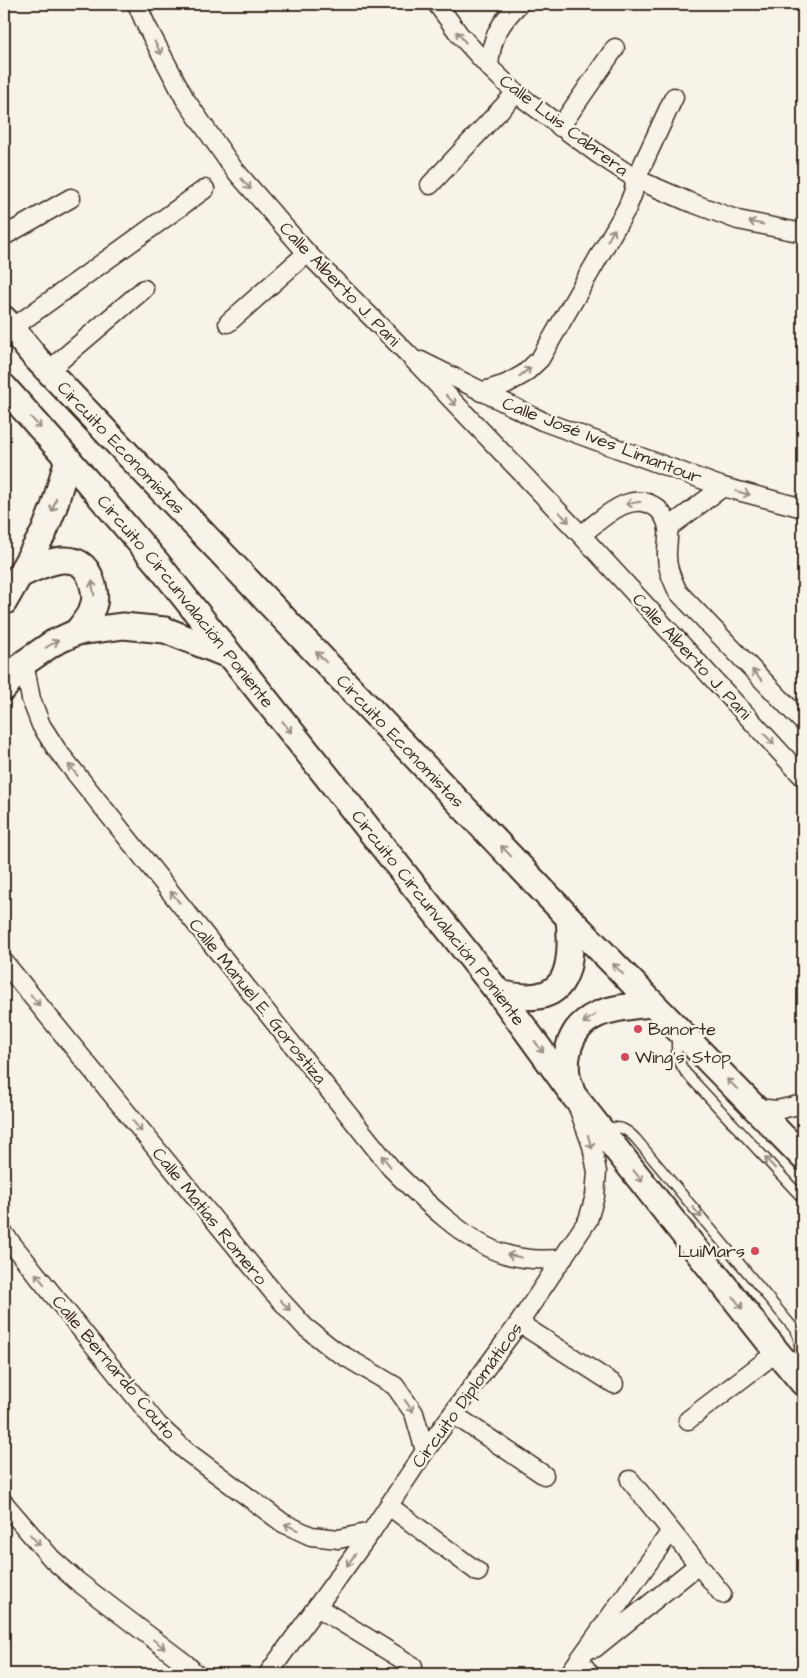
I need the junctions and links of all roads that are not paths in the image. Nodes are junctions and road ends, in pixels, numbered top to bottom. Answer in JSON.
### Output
{"nodes":[{"id":1,"x":137,"y":4,"type":"edge"},
{"id":2,"x":437,"y":4,"type":"edge"},
{"id":3,"x":520,"y":4,"type":"edge"},
{"id":4,"x":615,"y":48,"type":"dead end"},
{"id":5,"x":489,"y":67,"type":"junction"},
{"id":6,"x":516,"y":93,"type":"junction"},
{"id":7,"x":674,"y":97,"type":"dead end"},
{"id":8,"x":560,"y":127,"type":"junction"},
{"id":9,"x":636,"y":179,"type":"junction"},
{"id":10,"x":430,"y":184,"type":"dead end"},
{"id":11,"x":204,"y":189,"type":"dead end"},
{"id":12,"x":70,"y":198,"type":"dead end"},
{"id":13,"x":803,"y":234,"type":"edge"},
{"id":14,"x":4,"y":236,"type":"edge"},
{"id":15,"x":306,"y":253,"type":"junction"},
{"id":16,"x":144,"y":289,"type":"dead end"},
{"id":17,"x":228,"y":323,"type":"dead end"},
{"id":18,"x":7,"y":324,"type":"edge"},
{"id":19,"x":408,"y":354,"type":"junction"},
{"id":20,"x":48,"y":371,"type":"junction"},
{"id":21,"x":481,"y":392,"type":"junction"},
{"id":22,"x":8,"y":398,"type":"edge"},
{"id":23,"x":68,"y":458,"type":"junction"},
{"id":24,"x":722,"y":488,"type":"junction"},
{"id":25,"x":803,"y":508,"type":"edge"},
{"id":26,"x":668,"y":528,"type":"junction"},
{"id":27,"x":581,"y":534,"type":"junction"},
{"id":28,"x":20,"y":575,"type":"junction"},
{"id":29,"x":4,"y":602,"type":"edge"},
{"id":30,"x":77,"y":632,"type":"junction"},
{"id":31,"x":230,"y":656,"type":"junction"},
{"id":32,"x":24,"y":663,"type":"junction"},
{"id":33,"x":4,"y":688,"type":"edge"},
{"id":34,"x":803,"y":722,"type":"edge"},
{"id":35,"x":803,"y":777,"type":"edge"},
{"id":36,"x":569,"y":918,"type":"junction"},
{"id":37,"x":4,"y":962,"type":"edge"},
{"id":38,"x":499,"y":993,"type":"junction"},
{"id":39,"x":652,"y":1004,"type":"junction"},
{"id":40,"x":677,"y":1030,"type":"junction"},
{"id":41,"x":574,"y":1096,"type":"junction"},
{"id":42,"x":803,"y":1104,"type":"edge"},
{"id":43,"x":756,"y":1108,"type":"junction"},
{"id":44,"x":599,"y":1127,"type":"junction"},
{"id":45,"x":803,"y":1157,"type":"edge"},
{"id":46,"x":803,"y":1199,"type":"edge"},
{"id":47,"x":4,"y":1234,"type":"edge"},
{"id":48,"x":563,"y":1260,"type":"junction"},
{"id":49,"x":519,"y":1323,"type":"junction"},
{"id":50,"x":777,"y":1352,"type":"junction"},
{"id":51,"x":799,"y":1377,"type":"edge"},
{"id":52,"x":614,"y":1384,"type":"dead end"},
{"id":53,"x":452,"y":1414,"type":"junction"},
{"id":54,"x":688,"y":1420,"type":"dead end"},
{"id":55,"x":425,"y":1451,"type":"junction"},
{"id":56,"x":544,"y":1475,"type":"dead end"},
{"id":57,"x":630,"y":1480,"type":"dead end"},
{"id":58,"x":4,"y":1502,"type":"edge"},
{"id":59,"x":389,"y":1506,"type":"junction"},
{"id":60,"x":671,"y":1531,"type":"junction"},
{"id":61,"x":372,"y":1532,"type":"junction"},
{"id":62,"x":698,"y":1565,"type":"junction"},
{"id":63,"x":478,"y":1572,"type":"dead end"},
{"id":64,"x":722,"y":1594,"type":"dead end"},
{"id":65,"x":317,"y":1607,"type":"junction"},
{"id":66,"x":412,"y":1666,"type":"dead end"},
{"id":67,"x":574,"y":1667,"type":"edge"},
{"id":68,"x":196,"y":1674,"type":"edge"},
{"id":69,"x":268,"y":1674,"type":"edge"},
{"id":70,"x":590,"y":1674,"type":"edge"}],
"edges":[{"from":1,"to":15,"type":"street","name":"Calle Alberto J. Pani","one_way":true},
{"from":5,"to":2,"type":"street","name":"Calle Luis Cabrera","one_way":true},
{"from":3,"to":5,"type":"street"},
{"from":4,"to":8,"type":"street"},
{"from":5,"to":6,"type":"street","name":"Calle Luis Cabrera"},
{"from":6,"to":8,"type":"street","name":"Calle Luis Cabrera"},
{"from":6,"to":10,"type":"street"},
{"from":7,"to":9,"type":"street"},
{"from":8,"to":9,"type":"street","name":"Calle Luis Cabrera"},
{"from":13,"to":9,"type":"street","name":"Calle Luis Cabrera","one_way":true},
{"from":21,"to":9,"type":"street","one_way":true},
{"from":11,"to":18,"type":"street"},
{"from":12,"to":14,"type":"street"},
{"from":15,"to":17,"type":"street"},
{"from":15,"to":19,"type":"street","name":"Calle Alberto J. Pani"},
{"from":16,"to":20,"type":"street"},
{"from":18,"to":20,"type":"main road","name":"Circuito Economistas"},
{"from":19,"to":21,"type":"street","name":"Calle José Ives Limantour"},
{"from":19,"to":27,"type":"street","name":"Calle Alberto J. Pani","one_way":true},
{"from":36,"to":20,"type":"main road","name":"Circuito Economistas","one_way":true},
{"from":21,"to":24,"type":"street","name":"Calle José Ives Limantour"},
{"from":22,"to":23,"type":"main road","name":"Circuito Circunvalación Poniente","one_way":true},
{"from":23,"to":28,"type":"main road","one_way":true},
{"from":23,"to":31,"type":"main road","name":"Circuito Circunvalación Poniente"},
{"from":24,"to":25,"type":"street","name":"Calle José Ives Limantour","one_way":true},
{"from":24,"to":26,"type":"street"},
{"from":26,"to":27,"type":"street","one_way":true},
{"from":34,"to":26,"type":"street","name":"Calle Alberto J. Pani","one_way":true},
{"from":27,"to":35,"type":"street","name":"Calle Alberto J. Pani","one_way":true},
{"from":28,"to":29,"type":"main road"},
{"from":30,"to":28,"type":"main road","one_way":true},
{"from":30,"to":31,"type":"main road"},
{"from":32,"to":30,"type":"main road","one_way":true},
{"from":31,"to":38,"type":"main road","name":"Circuito Circunvalación Poniente","one_way":true},
{"from":32,"to":33,"type":"main road"},
{"from":48,"to":32,"type":"street","name":"Calle Manuel E. Gorostiza","one_way":true},
{"from":36,"to":38,"type":"main road"},
{"from":39,"to":36,"type":"main road","name":"Circuito Economistas","one_way":true},
{"from":37,"to":55,"type":"street","name":"Calle Matías Romero","one_way":true},
{"from":38,"to":41,"type":"main road","name":"Circuito Circunvalación Poniente","one_way":true},
{"from":39,"to":40,"type":"main road","name":"Circuito Economistas"},
{"from":39,"to":41,"type":"main road","one_way":true},
{"from":43,"to":40,"type":"main road","name":"Circuito Economistas","one_way":true},
{"from":46,"to":40,"type":"lane","one_way":true},
{"from":41,"to":44,"type":"main road","name":"Circuito Circunvalación Poniente"},
{"from":41,"to":48,"type":"street","name":"Circuito Diplomáticos","one_way":true},
{"from":42,"to":43,"type":"street"},
{"from":43,"to":45,"type":"main road","name":"Circuito Economistas"},
{"from":44,"to":50,"type":"main road","name":"Circuito Circunvalación Poniente","one_way":true},
{"from":44,"to":51,"type":"lane","one_way":true},
{"from":61,"to":47,"type":"street","name":"Calle Bernardo Couto","one_way":true},
{"from":48,"to":49,"type":"street","name":"Circuito Diplomáticos"},
{"from":49,"to":52,"type":"street"},
{"from":49,"to":53,"type":"street","name":"Circuito Diplomáticos"},
{"from":50,"to":51,"type":"main road","name":"Circuito Circunvalación Poniente"},
{"from":50,"to":54,"type":"street"},
{"from":53,"to":55,"type":"street","name":"Circuito Diplomáticos"},
{"from":53,"to":56,"type":"street"},
{"from":55,"to":59,"type":"street","name":"Circuito Diplomáticos"},
{"from":57,"to":60,"type":"street"},
{"from":58,"to":68,"type":"street","one_way":true},
{"from":59,"to":61,"type":"street","name":"Circuito Diplomáticos"},
{"from":59,"to":63,"type":"street"},
{"from":60,"to":62,"type":"street"},
{"from":60,"to":67,"type":"street"},
{"from":61,"to":65,"type":"street","name":"Circuito Diplomáticos","one_way":true},
{"from":62,"to":64,"type":"street"},
{"from":62,"to":67,"type":"street"},
{"from":65,"to":66,"type":"street"},
{"from":65,"to":69,"type":"street","name":"Circuito Diplomáticos"},
{"from":67,"to":70,"type":"street"}]}
